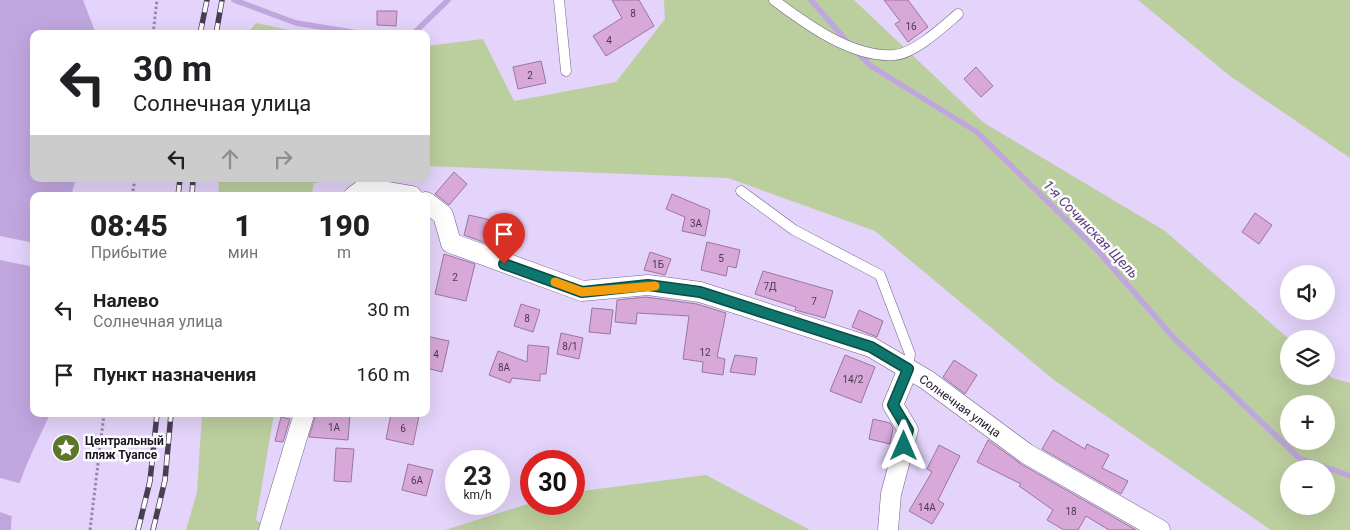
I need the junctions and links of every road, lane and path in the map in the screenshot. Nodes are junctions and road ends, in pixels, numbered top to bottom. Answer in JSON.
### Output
{"nodes":[{"id":1,"x":158,"y":0,"type":"edge"},
{"id":2,"x":560,"y":0,"type":"edge"},
{"id":3,"x":774,"y":0,"type":"edge"},
{"id":4,"x":958,"y":14,"type":"dead end"},
{"id":5,"x":154,"y":30,"type":"edge"},
{"id":6,"x":566,"y":71,"type":"dead end"},
{"id":7,"x":741,"y":191,"type":"dead end"},
{"id":8,"x":360,"y":192,"type":"edge"},
{"id":9,"x":388,"y":192,"type":"edge"},
{"id":10,"x":430,"y":205,"type":"edge"},
{"id":11,"x":908,"y":369,"type":"junction"},
{"id":12,"x":104,"y":417,"type":"edge"},
{"id":13,"x":303,"y":417,"type":"edge"},
{"id":14,"x":90,"y":530,"type":"edge"},
{"id":15,"x":269,"y":530,"type":"edge"},
{"id":16,"x":888,"y":530,"type":"edge"},
{"id":17,"x":1160,"y":530,"type":"edge"}],
"edges":[{"from":1,"to":5,"type":"path"},
{"from":2,"to":6,"type":"lane"},
{"from":3,"to":4,"type":"lane"},
{"from":7,"to":11,"type":"lane"},
{"from":8,"to":9,"type":"street"},
{"from":10,"to":11,"type":"street","name":"Солнечная улица"},
{"from":11,"to":16,"type":"street"},
{"from":11,"to":17,"type":"street","name":"Солнечная улица"},
{"from":12,"to":14,"type":"path"},
{"from":13,"to":15,"type":"street"}]}
